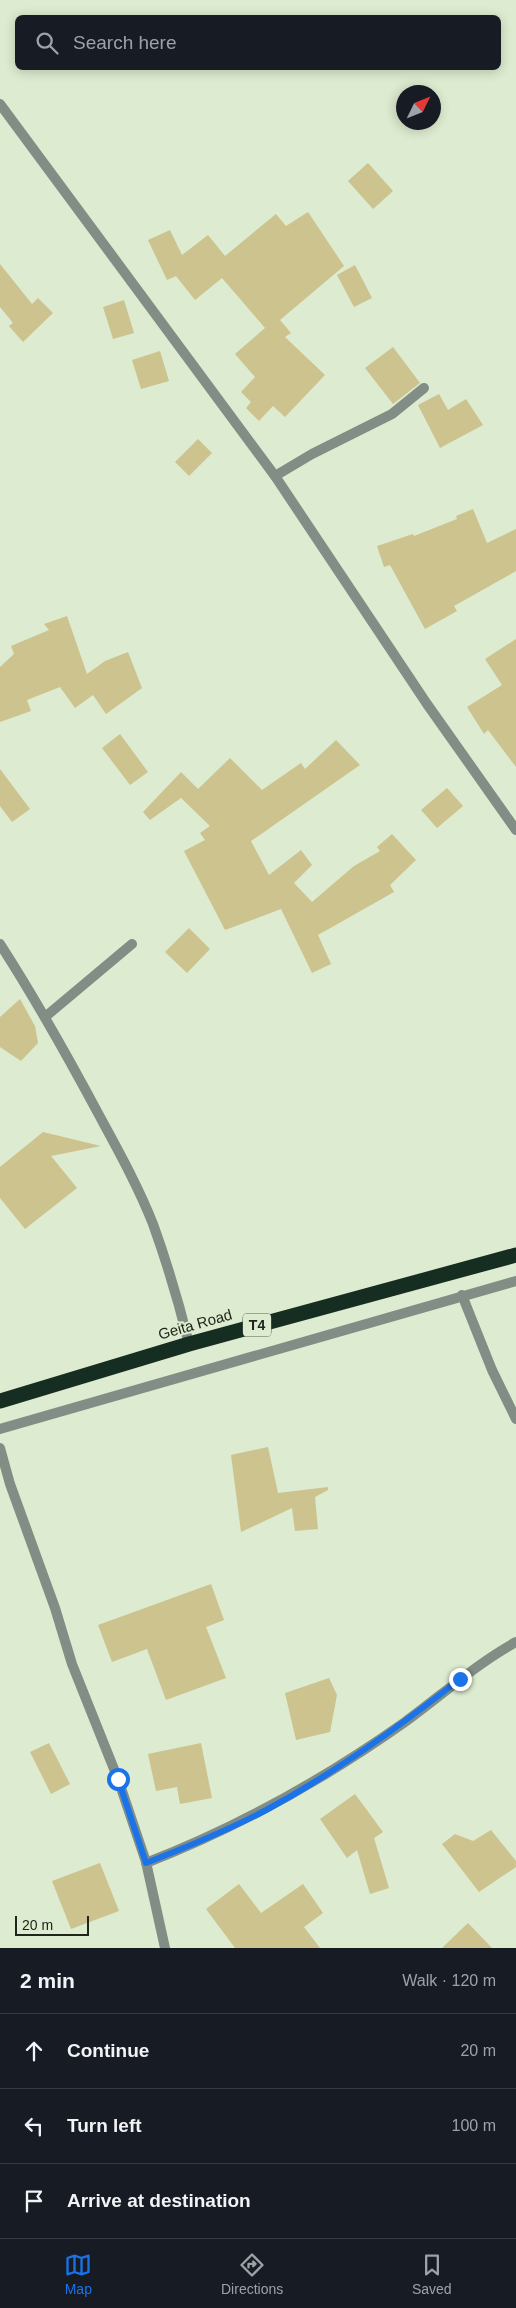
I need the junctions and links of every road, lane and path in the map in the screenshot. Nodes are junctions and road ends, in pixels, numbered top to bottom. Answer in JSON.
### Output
{"nodes":[{"id":1,"x":0,"y":104,"type":"edge"},
{"id":2,"x":424,"y":388,"type":"dead end"},
{"id":3,"x":275,"y":476,"type":"junction"},
{"id":4,"x":516,"y":830,"type":"edge"},
{"id":5,"x":0,"y":944,"type":"edge"},
{"id":6,"x":132,"y":944,"type":"dead end"},
{"id":7,"x":45,"y":1018,"type":"junction"},
{"id":8,"x":516,"y":1255,"type":"edge"},
{"id":9,"x":516,"y":1281,"type":"edge"},
{"id":10,"x":462,"y":1295,"type":"junction"},
{"id":11,"x":189,"y":1344,"type":"junction"},
{"id":12,"x":0,"y":1401,"type":"edge"},
{"id":13,"x":516,"y":1420,"type":"edge"},
{"id":14,"x":0,"y":1429,"type":"edge"},
{"id":15,"x":0,"y":1448,"type":"edge"},
{"id":16,"x":516,"y":1642,"type":"edge"},
{"id":17,"x":146,"y":1863,"type":"junction"},
{"id":18,"x":165,"y":1948,"type":"edge"}],
"edges":[{"from":1,"to":3,"type":"street"},
{"from":2,"to":3,"type":"street"},
{"from":3,"to":4,"type":"street"},
{"from":5,"to":7,"type":"street"},
{"from":6,"to":7,"type":"street"},
{"from":7,"to":11,"type":"street"},
{"from":8,"to":11,"type":"highway","name":"Geita Road","number":"T4"},
{"from":9,"to":10,"type":"street"},
{"from":10,"to":13,"type":"street"},
{"from":10,"to":14,"type":"street"},
{"from":11,"to":12,"type":"highway","name":"Geita Road","number":"T4"},
{"from":15,"to":17,"type":"street"},
{"from":16,"to":17,"type":"street"},
{"from":17,"to":18,"type":"street"}]}
